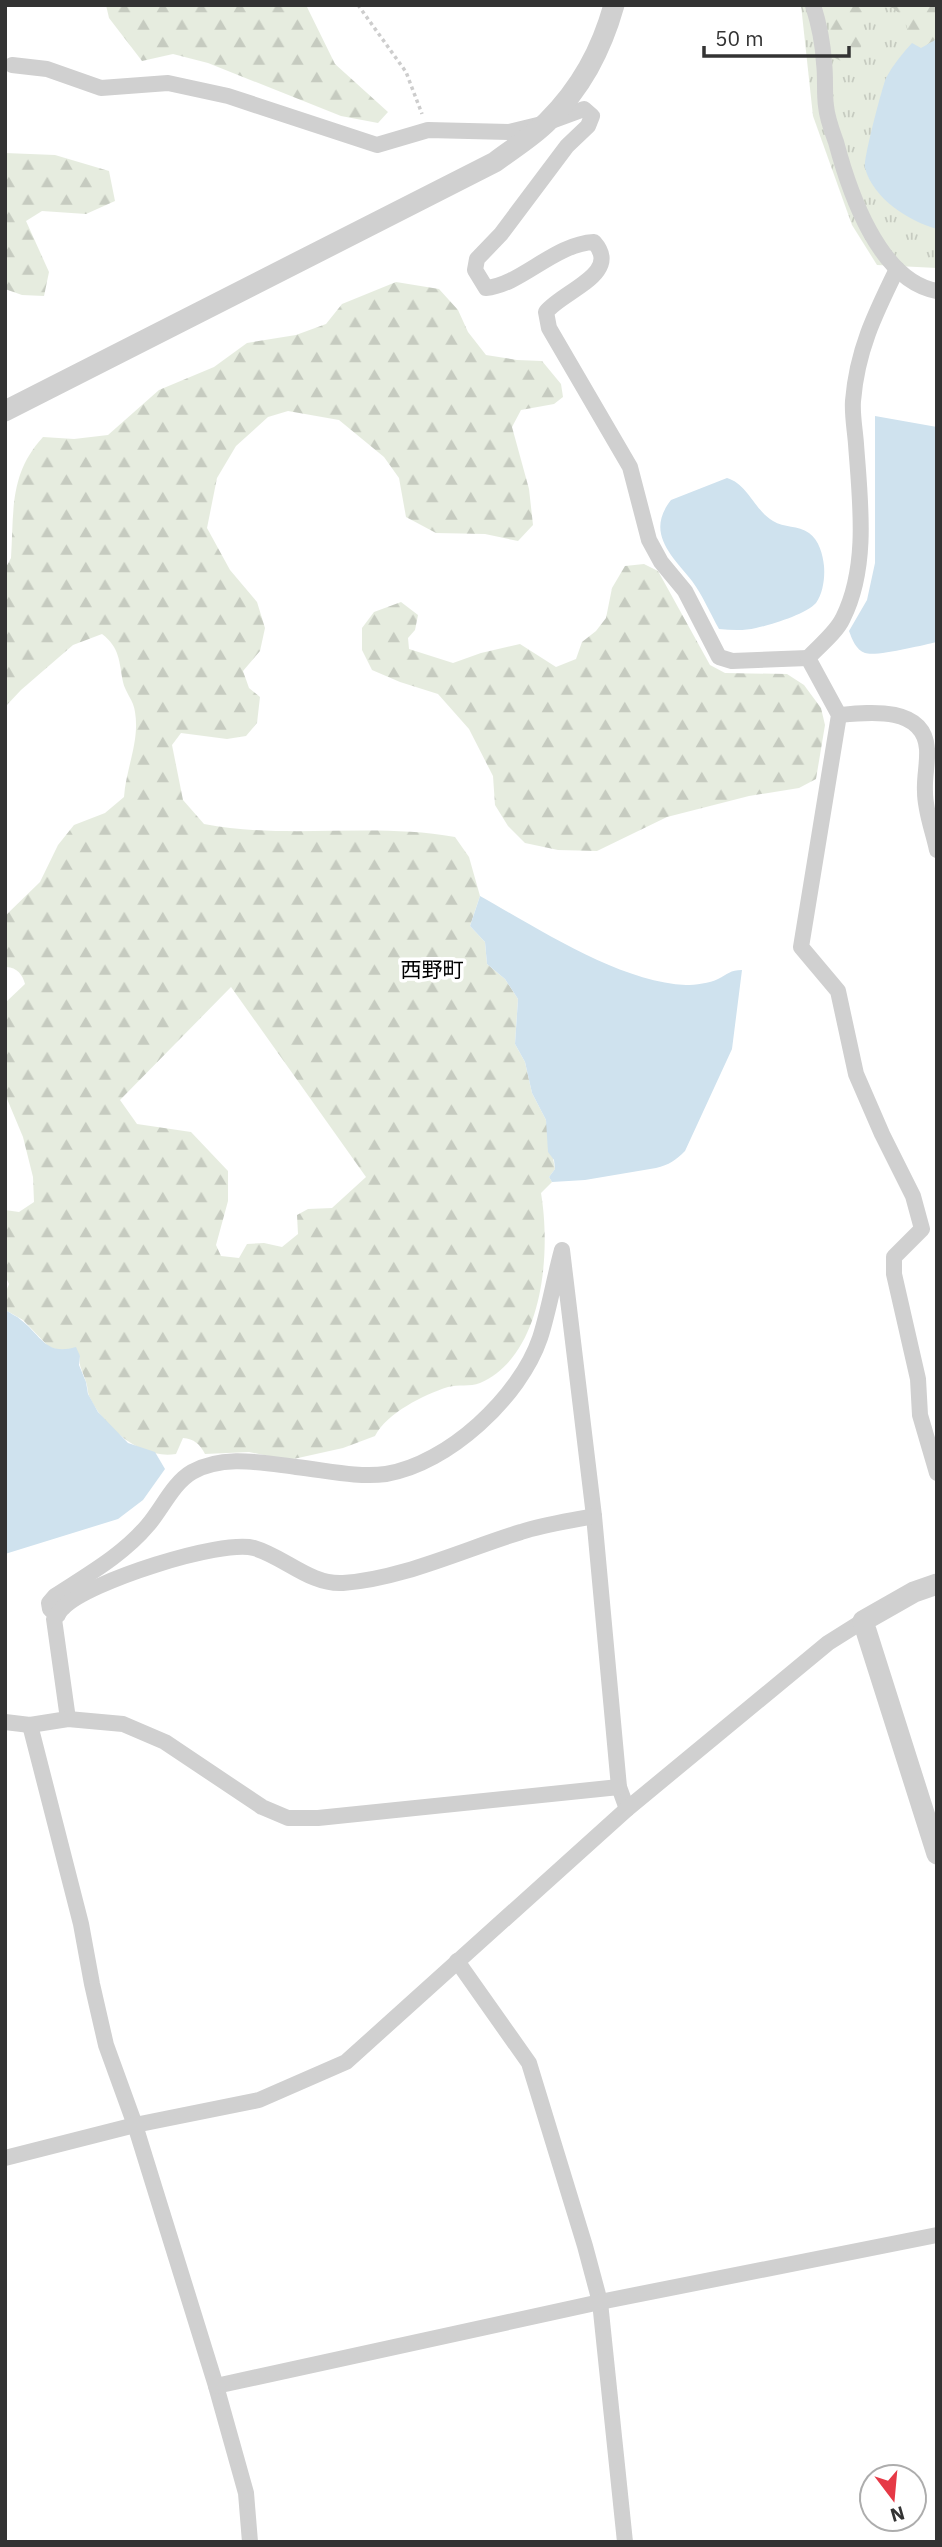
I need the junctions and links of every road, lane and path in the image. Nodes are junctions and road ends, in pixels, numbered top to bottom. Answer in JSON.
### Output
{"nodes":[{"id":1,"x":358,"y":5,"type":"edge"},
{"id":2,"x":614,"y":5,"type":"edge"},
{"id":3,"x":813,"y":5,"type":"edge"},
{"id":4,"x":12,"y":65,"type":"dead end"},
{"id":5,"x":546,"y":123,"type":"junction"},
{"id":6,"x":428,"y":130,"type":"junction"},
{"id":7,"x":897,"y":269,"type":"junction"},
{"id":8,"x":937,"y":291,"type":"edge"},
{"id":9,"x":5,"y":411,"type":"edge"},
{"id":10,"x":808,"y":658,"type":"junction"},
{"id":11,"x":839,"y":715,"type":"junction"},
{"id":12,"x":937,"y":850,"type":"edge"},
{"id":13,"x":937,"y":1473,"type":"edge"},
{"id":14,"x":594,"y":1517,"type":"junction"},
{"id":15,"x":937,"y":1584,"type":"edge"},
{"id":16,"x":58,"y":1615,"type":"junction"},
{"id":17,"x":863,"y":1621,"type":"junction"},
{"id":18,"x":68,"y":1719,"type":"junction"},
{"id":19,"x":5,"y":1722,"type":"edge"},
{"id":20,"x":30,"y":1725,"type":"junction"},
{"id":21,"x":619,"y":1787,"type":"junction"},
{"id":22,"x":627,"y":1809,"type":"junction"},
{"id":23,"x":937,"y":1854,"type":"edge"},
{"id":24,"x":457,"y":1961,"type":"junction"},
{"id":25,"x":135,"y":2124,"type":"junction"},
{"id":26,"x":5,"y":2158,"type":"edge"},
{"id":27,"x":937,"y":2235,"type":"edge"},
{"id":28,"x":600,"y":2302,"type":"junction"},
{"id":29,"x":216,"y":2386,"type":"junction"},
{"id":30,"x":250,"y":2542,"type":"edge"},
{"id":31,"x":625,"y":2542,"type":"edge"}],
"edges":[{"from":1,"to":6,"type":"path"},
{"from":2,"to":5,"type":"street"},
{"from":3,"to":7,"type":"street"},
{"from":4,"to":6,"type":"street"},
{"from":5,"to":6,"type":"street"},
{"from":5,"to":9,"type":"street"},
{"from":5,"to":10,"type":"street"},
{"from":7,"to":8,"type":"street"},
{"from":7,"to":10,"type":"street"},
{"from":10,"to":11,"type":"street"},
{"from":11,"to":12,"type":"street"},
{"from":11,"to":13,"type":"street"},
{"from":14,"to":16,"type":"street"},
{"from":14,"to":16,"type":"street"},
{"from":14,"to":21,"type":"street"},
{"from":15,"to":17,"type":"street"},
{"from":16,"to":18,"type":"street"},
{"from":17,"to":22,"type":"street"},
{"from":17,"to":23,"type":"street"},
{"from":18,"to":20,"type":"street"},
{"from":18,"to":21,"type":"street"},
{"from":19,"to":20,"type":"street"},
{"from":20,"to":25,"type":"street"},
{"from":21,"to":22,"type":"street"},
{"from":22,"to":24,"type":"street"},
{"from":24,"to":25,"type":"street"},
{"from":24,"to":28,"type":"street"},
{"from":25,"to":26,"type":"street"},
{"from":25,"to":29,"type":"street"},
{"from":27,"to":28,"type":"street"},
{"from":28,"to":29,"type":"street"},
{"from":28,"to":31,"type":"street"},
{"from":29,"to":30,"type":"street"}]}
